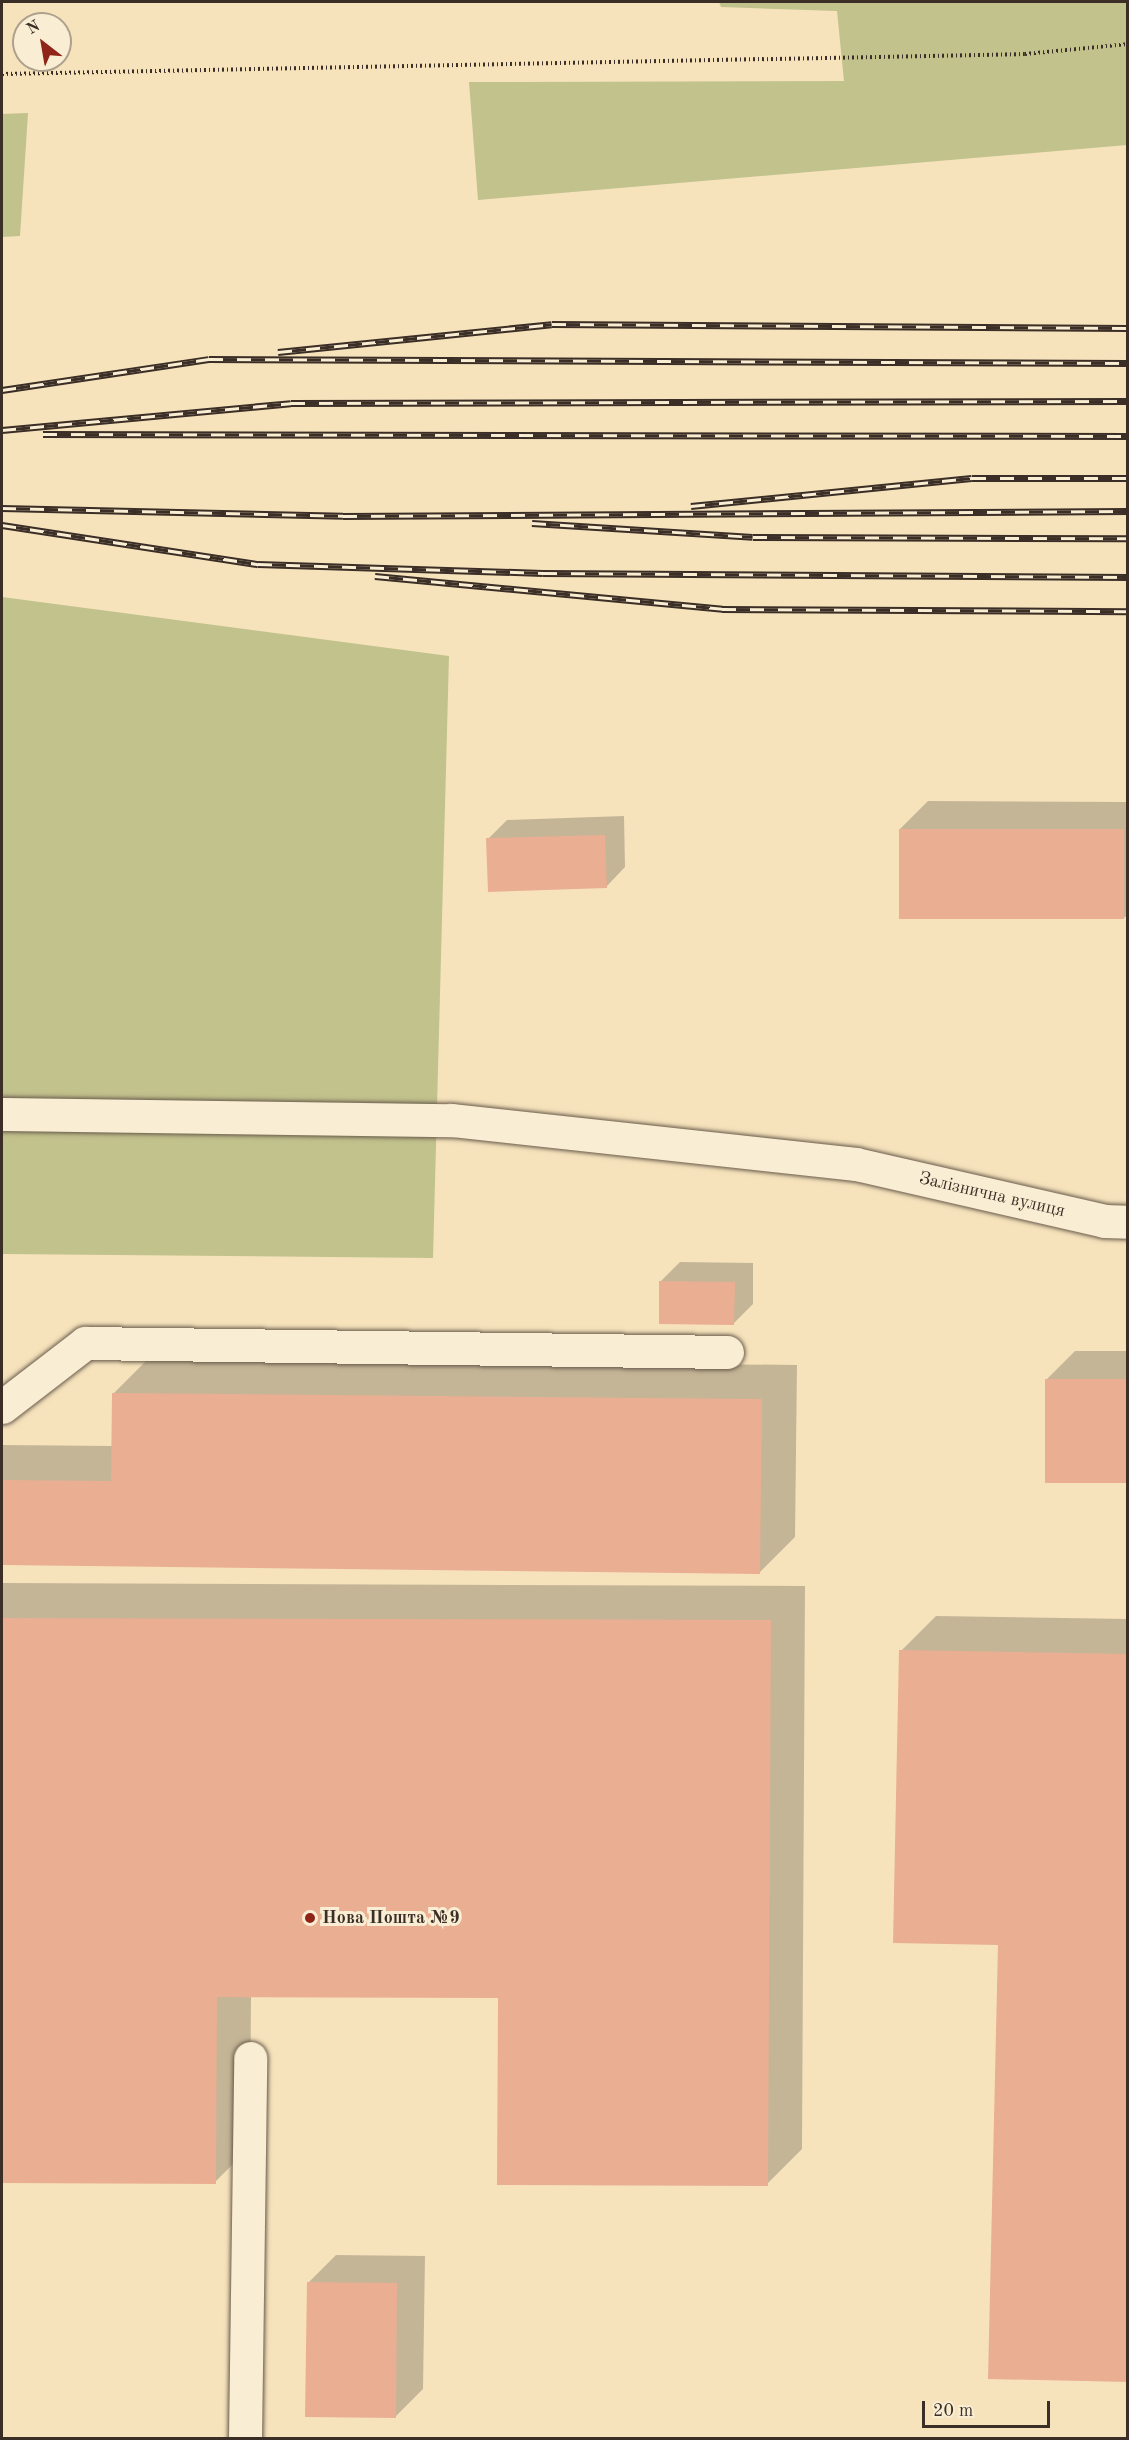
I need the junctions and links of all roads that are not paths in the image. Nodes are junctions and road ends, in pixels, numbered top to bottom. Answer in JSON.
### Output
{"nodes":[{"id":1,"x":2,"y":1114,"type":"edge"},
{"id":2,"x":1128,"y":1222,"type":"edge"},
{"id":3,"x":727,"y":1352,"type":"dead end"},
{"id":4,"x":2,"y":1407,"type":"edge"},
{"id":5,"x":250,"y":2058,"type":"dead end"},
{"id":6,"x":246,"y":2439,"type":"edge"}],
"edges":[{"from":1,"to":2,"type":"street","name":"Залізнична вулиця"},
{"from":3,"to":4,"type":"street"},
{"from":5,"to":6,"type":"street"}]}
